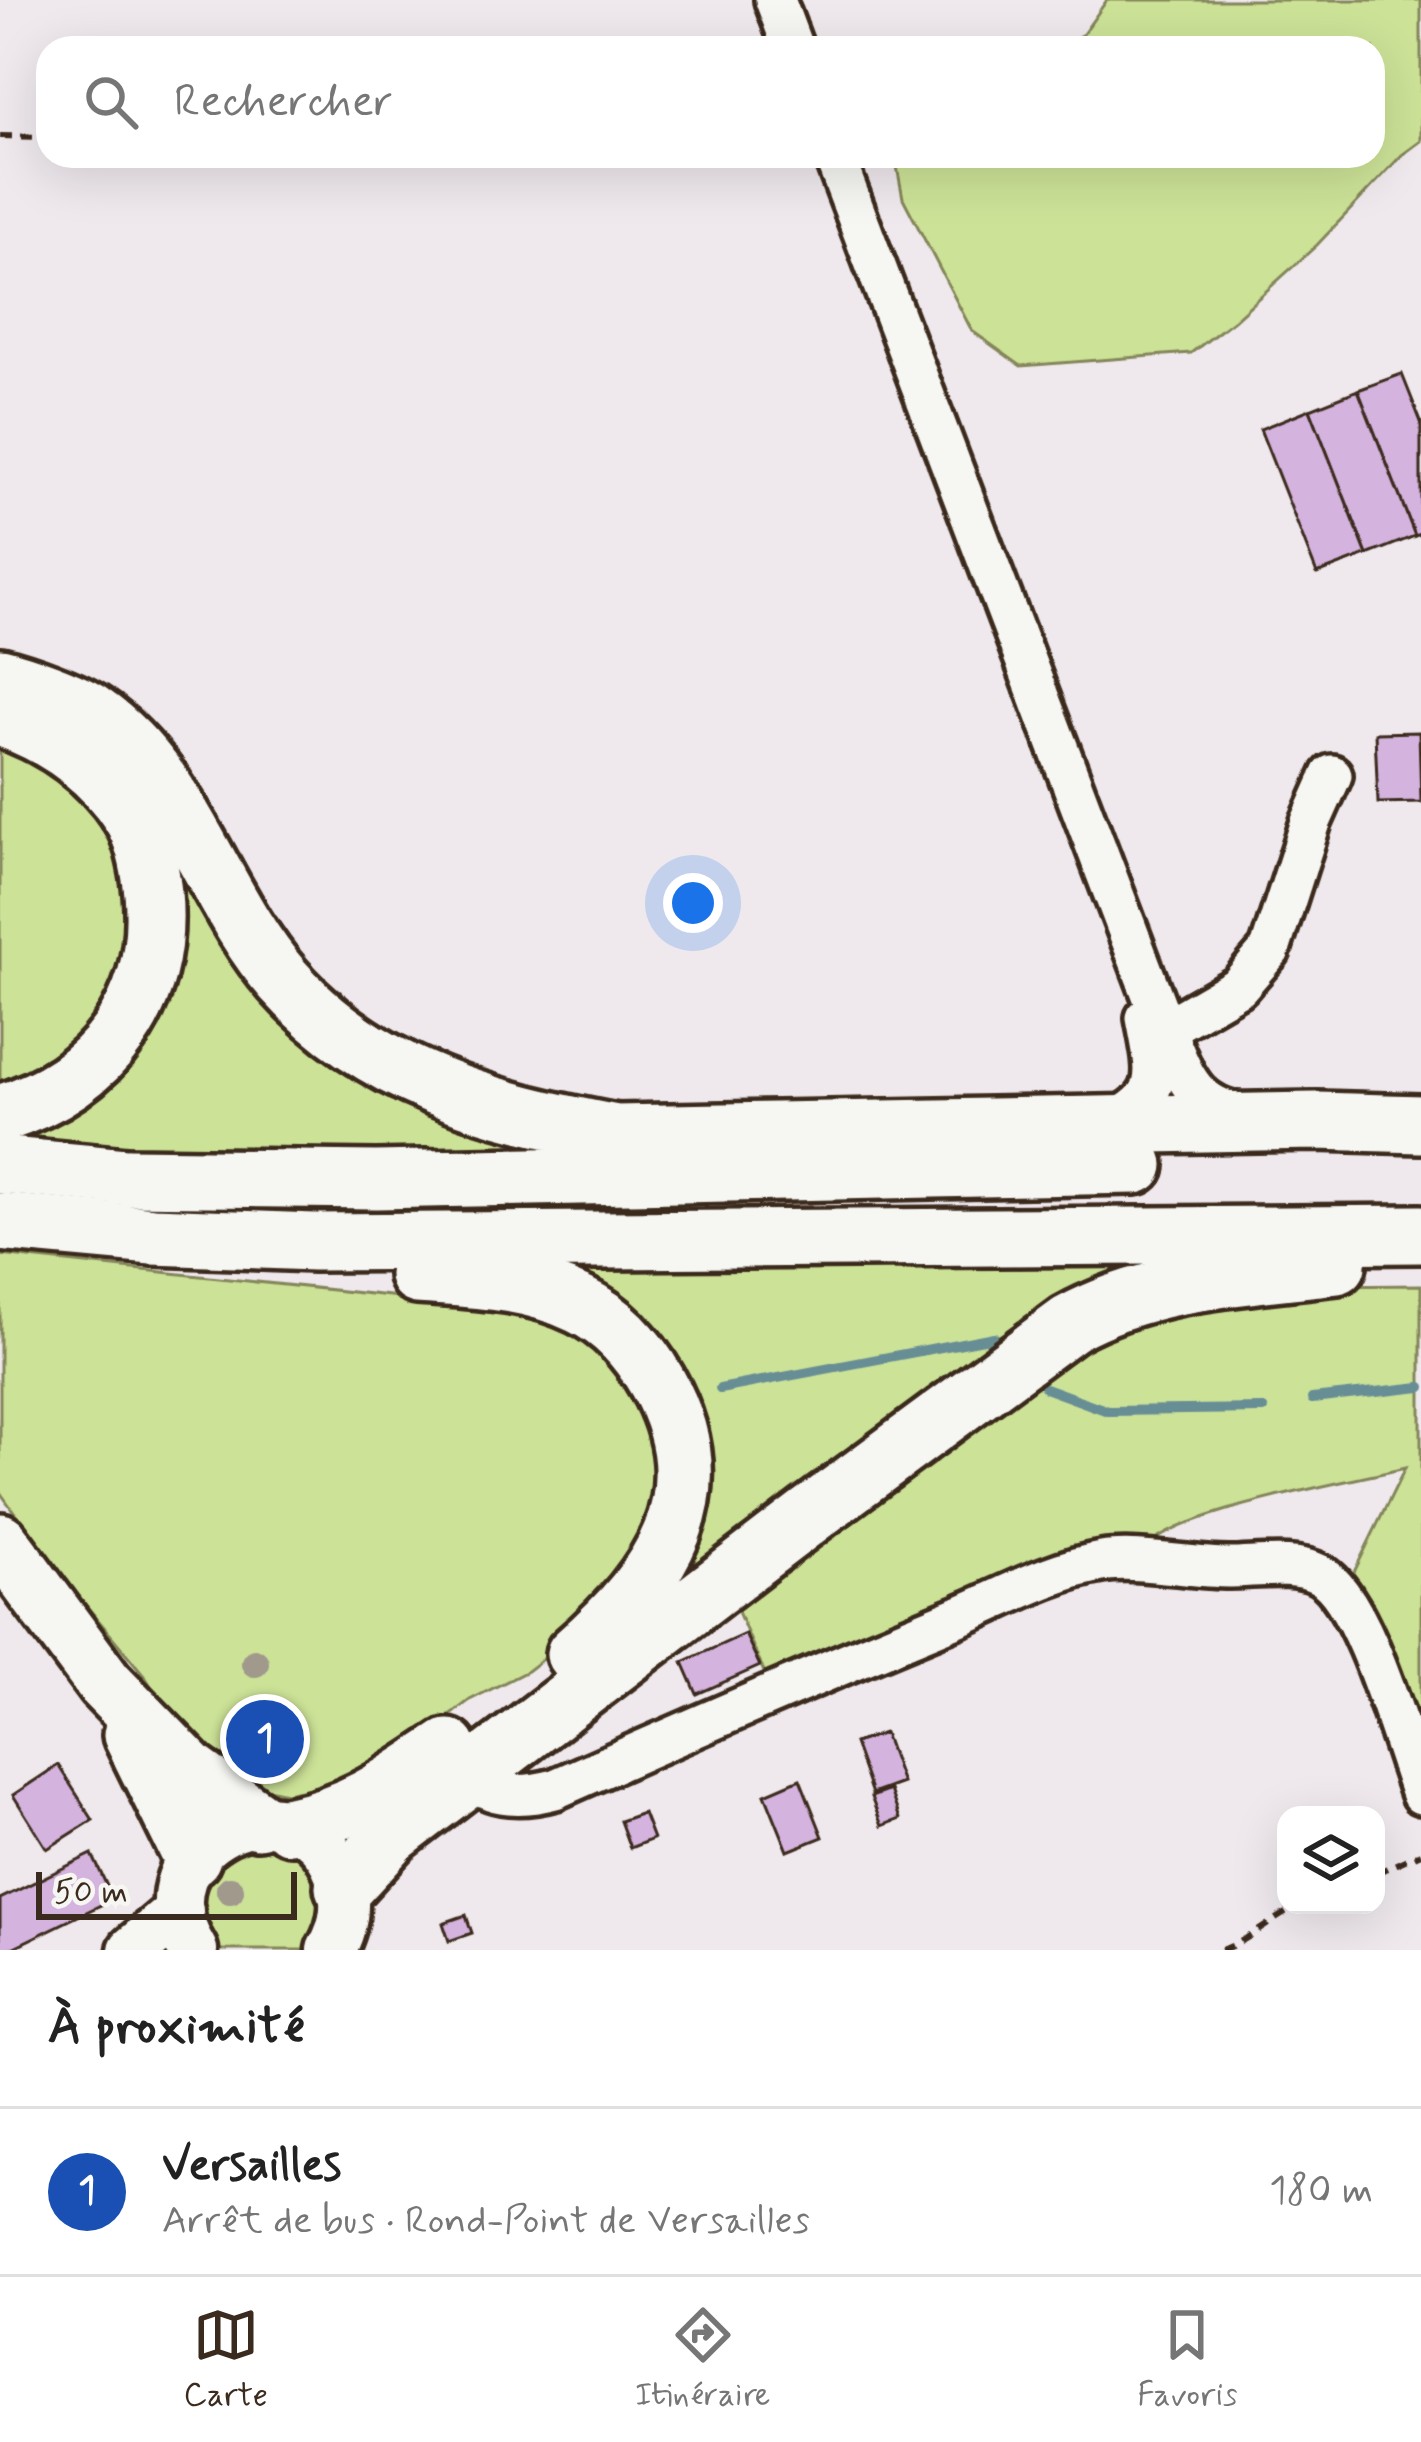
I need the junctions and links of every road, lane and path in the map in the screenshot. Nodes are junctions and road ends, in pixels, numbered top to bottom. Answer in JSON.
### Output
{"nodes":[{"id":1,"x":775,"y":0,"type":"edge"},
{"id":2,"x":788,"y":36,"type":"edge"},
{"id":3,"x":0,"y":136,"type":"edge"},
{"id":4,"x":36,"y":136,"type":"edge"},
{"id":5,"x":838,"y":168,"type":"edge"},
{"id":6,"x":0,"y":677,"type":"edge"},
{"id":7,"x":0,"y":716,"type":"edge"},
{"id":8,"x":1332,"y":775,"type":"dead end"},
{"id":9,"x":1131,"y":948,"type":"junction"},
{"id":10,"x":1165,"y":1029,"type":"junction"},
{"id":11,"x":0,"y":1114,"type":"edge"},
{"id":12,"x":1317,"y":1121,"type":"junction"},
{"id":13,"x":1421,"y":1124,"type":"edge"},
{"id":14,"x":1102,"y":1126,"type":"junction"},
{"id":15,"x":1421,"y":1159,"type":"edge"},
{"id":16,"x":0,"y":1165,"type":"edge"},
{"id":17,"x":0,"y":1222,"type":"edge"},
{"id":18,"x":1421,"y":1234,"type":"edge"},
{"id":19,"x":153,"y":1236,"type":"junction"},
{"id":20,"x":1421,"y":1255,"type":"edge"},
{"id":21,"x":0,"y":1543,"type":"edge"},
{"id":22,"x":105,"y":1684,"type":"junction"},
{"id":23,"x":470,"y":1776,"type":"junction"},
{"id":24,"x":1421,"y":1794,"type":"edge"},
{"id":25,"x":274,"y":1822,"type":"junction"},
{"id":26,"x":1421,"y":1853,"type":"edge"},
{"id":27,"x":1385,"y":1869,"type":"edge"},
{"id":28,"x":344,"y":1887,"type":"junction"},
{"id":29,"x":188,"y":1906,"type":"edge"},
{"id":30,"x":1280,"y":1914,"type":"edge"},
{"id":31,"x":133,"y":1950,"type":"edge"},
{"id":32,"x":331,"y":1950,"type":"edge"},
{"id":33,"x":1221,"y":1950,"type":"edge"}],
"edges":[{"from":1,"to":2,"type":"street"},
{"from":3,"to":4,"type":"path"},
{"from":5,"to":9,"type":"street"},
{"from":6,"to":14,"type":"highway"},
{"from":7,"to":11,"type":"highway"},
{"from":8,"to":10,"type":"street"},
{"from":9,"to":10,"type":"street"},
{"from":9,"to":14,"type":"street"},
{"from":10,"to":12,"type":"street"},
{"from":12,"to":13,"type":"highway"},
{"from":12,"to":14,"type":"highway"},
{"from":15,"to":16,"type":"highway"},
{"from":17,"to":19,"type":"highway"},
{"from":18,"to":19,"type":"highway"},
{"from":19,"to":25,"type":"highway"},
{"from":20,"to":23,"type":"highway"},
{"from":21,"to":22,"type":"highway"},
{"from":22,"to":25,"type":"highway"},
{"from":22,"to":29,"type":"highway"},
{"from":23,"to":24,"type":"street"},
{"from":23,"to":28,"type":"highway"},
{"from":25,"to":28,"type":"main road"},
{"from":25,"to":29,"type":"main road"},
{"from":26,"to":27,"type":"path"},
{"from":28,"to":32,"type":"main road"},
{"from":29,"to":31,"type":"main road"},
{"from":30,"to":33,"type":"path"}]}
